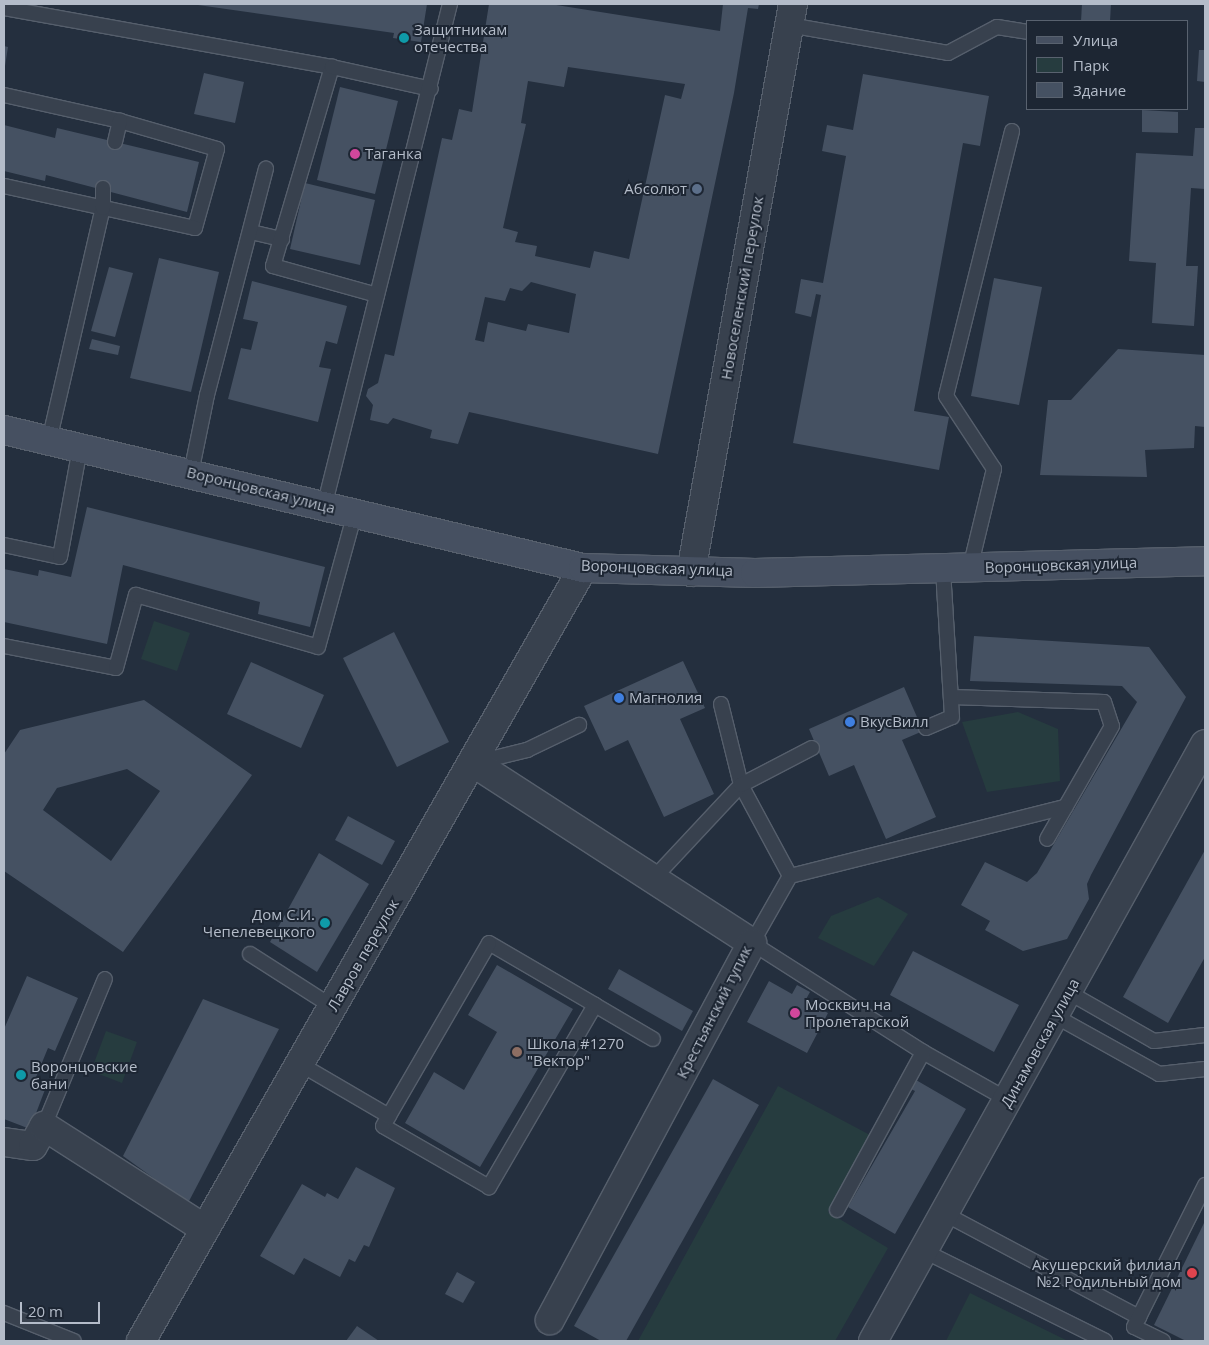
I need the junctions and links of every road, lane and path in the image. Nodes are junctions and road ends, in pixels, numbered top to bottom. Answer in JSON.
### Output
{"nodes":[{"id":1,"x":450,"y":4,"type":"edge"},
{"id":2,"x":4,"y":8,"type":"edge"},
{"id":3,"x":791,"y":14,"type":"edge"},
{"id":4,"x":1026,"y":32,"type":"edge"},
{"id":5,"x":332,"y":67,"type":"junction"},
{"id":6,"x":430,"y":89,"type":"junction"},
{"id":7,"x":4,"y":95,"type":"edge"},
{"id":8,"x":120,"y":121,"type":"junction"},
{"id":9,"x":1012,"y":131,"type":"dead end"},
{"id":10,"x":115,"y":142,"type":"dead end"},
{"id":11,"x":266,"y":169,"type":"dead end"},
{"id":12,"x":4,"y":186,"type":"edge"},
{"id":13,"x":103,"y":188,"type":"dead end"},
{"id":14,"x":103,"y":208,"type":"junction"},
{"id":15,"x":251,"y":232,"type":"junction"},
{"id":16,"x":282,"y":239,"type":"junction"},
{"id":17,"x":378,"y":295,"type":"junction"},
{"id":18,"x":4,"y":430,"type":"edge"},
{"id":19,"x":49,"y":441,"type":"junction"},
{"id":20,"x":80,"y":448,"type":"junction"},
{"id":21,"x":191,"y":473,"type":"junction"},
{"id":22,"x":324,"y":507,"type":"junction"},
{"id":23,"x":356,"y":513,"type":"junction"},
{"id":24,"x":4,"y":545,"type":"edge"},
{"id":25,"x":1205,"y":561,"type":"edge"},
{"id":26,"x":583,"y":568,"type":"junction"},
{"id":27,"x":957,"y":568,"type":"junction"},
{"id":28,"x":691,"y":572,"type":"junction"},
{"id":29,"x":4,"y":646,"type":"edge"},
{"id":30,"x":951,"y":697,"type":"junction"},
{"id":31,"x":721,"y":704,"type":"dead end"},
{"id":32,"x":579,"y":725,"type":"dead end"},
{"id":33,"x":926,"y":728,"type":"dead end"},
{"id":34,"x":1205,"y":744,"type":"edge"},
{"id":35,"x":812,"y":748,"type":"dead end"},
{"id":36,"x":474,"y":763,"type":"junction"},
{"id":37,"x":741,"y":785,"type":"junction"},
{"id":38,"x":1065,"y":807,"type":"junction"},
{"id":39,"x":1047,"y":839,"type":"dead end"},
{"id":40,"x":790,"y":876,"type":"junction"},
{"id":41,"x":654,"y":879,"type":"junction"},
{"id":42,"x":752,"y":943,"type":"junction"},
{"id":43,"x":250,"y":954,"type":"dead end"},
{"id":44,"x":105,"y":979,"type":"dead end"},
{"id":45,"x":1068,"y":992,"type":"junction"},
{"id":46,"x":595,"y":1005,"type":"junction"},
{"id":47,"x":333,"y":1007,"type":"junction"},
{"id":48,"x":1055,"y":1016,"type":"junction"},
{"id":49,"x":1205,"y":1035,"type":"edge"},
{"id":50,"x":653,"y":1039,"type":"dead end"},
{"id":51,"x":923,"y":1052,"type":"junction"},
{"id":52,"x":300,"y":1064,"type":"junction"},
{"id":53,"x":1205,"y":1069,"type":"edge"},
{"id":54,"x":1008,"y":1100,"type":"junction"},
{"id":55,"x":389,"y":1116,"type":"junction"},
{"id":56,"x":44,"y":1126,"type":"junction"},
{"id":57,"x":4,"y":1142,"type":"edge"},
{"id":58,"x":1205,"y":1185,"type":"edge"},
{"id":59,"x":837,"y":1210,"type":"dead end"},
{"id":60,"x":945,"y":1214,"type":"junction"},
{"id":61,"x":205,"y":1229,"type":"junction"},
{"id":62,"x":924,"y":1251,"type":"junction"},
{"id":63,"x":4,"y":1313,"type":"edge"},
{"id":64,"x":1139,"y":1317,"type":"junction"},
{"id":65,"x":550,"y":1320,"type":"dead end"},
{"id":66,"x":74,"y":1341,"type":"edge"},
{"id":67,"x":141,"y":1341,"type":"edge"},
{"id":68,"x":873,"y":1341,"type":"edge"},
{"id":69,"x":1106,"y":1341,"type":"edge"},
{"id":70,"x":1163,"y":1341,"type":"edge"}],
"edges":[{"from":1,"to":6,"type":"lane"},
{"from":2,"to":5,"type":"lane"},
{"from":3,"to":4,"type":"lane"},
{"from":3,"to":28,"type":"street","name":"Новоселенский переулок"},
{"from":5,"to":6,"type":"lane"},
{"from":5,"to":16,"type":"lane"},
{"from":6,"to":17,"type":"lane"},
{"from":7,"to":8,"type":"lane"},
{"from":8,"to":10,"type":"lane"},
{"from":8,"to":14,"type":"lane"},
{"from":9,"to":27,"type":"lane"},
{"from":11,"to":15,"type":"lane"},
{"from":12,"to":14,"type":"lane"},
{"from":13,"to":14,"type":"lane"},
{"from":14,"to":19,"type":"lane"},
{"from":15,"to":16,"type":"lane"},
{"from":15,"to":21,"type":"lane"},
{"from":16,"to":17,"type":"lane"},
{"from":17,"to":22,"type":"lane"},
{"from":18,"to":19,"type":"main road","name":"Воронцовская улица"},
{"from":19,"to":20,"type":"main road","name":"Воронцовская улица"},
{"from":20,"to":21,"type":"main road","name":"Воронцовская улица"},
{"from":20,"to":24,"type":"lane"},
{"from":21,"to":22,"type":"main road","name":"Воронцовская улица"},
{"from":22,"to":23,"type":"main road","name":"Воронцовская улица"},
{"from":23,"to":26,"type":"main road","name":"Воронцовская улица"},
{"from":23,"to":29,"type":"lane"},
{"from":25,"to":27,"type":"main road","name":"Воронцовская улица"},
{"from":26,"to":28,"type":"main road","name":"Воронцовская улица"},
{"from":26,"to":36,"type":"street","name":"Лавров переулок"},
{"from":27,"to":28,"type":"main road","name":"Воронцовская улица"},
{"from":27,"to":30,"type":"lane"},
{"from":30,"to":33,"type":"lane"},
{"from":30,"to":38,"type":"lane"},
{"from":31,"to":37,"type":"lane"},
{"from":32,"to":36,"type":"lane"},
{"from":34,"to":45,"type":"street","name":"Динамовская улица"},
{"from":35,"to":37,"type":"lane"},
{"from":36,"to":41,"type":"street","name":"Крестьянский тупик"},
{"from":36,"to":47,"type":"street","name":"Лавров переулок"},
{"from":37,"to":40,"type":"lane"},
{"from":37,"to":41,"type":"lane"},
{"from":38,"to":39,"type":"lane"},
{"from":38,"to":40,"type":"lane"},
{"from":40,"to":42,"type":"lane"},
{"from":41,"to":42,"type":"street","name":"Крестьянский тупик"},
{"from":42,"to":51,"type":"lane"},
{"from":42,"to":65,"type":"street","name":"Крестьянский тупик"},
{"from":43,"to":47,"type":"lane"},
{"from":44,"to":56,"type":"lane"},
{"from":45,"to":48,"type":"street","name":"Динамовская улица"},
{"from":45,"to":49,"type":"lane"},
{"from":46,"to":50,"type":"lane"},
{"from":46,"to":55,"type":"lane"},
{"from":46,"to":55,"type":"lane"},
{"from":47,"to":52,"type":"street","name":"Лавров переулок"},
{"from":48,"to":53,"type":"lane"},
{"from":48,"to":54,"type":"street","name":"Динамовская улица"},
{"from":51,"to":54,"type":"lane"},
{"from":51,"to":59,"type":"lane"},
{"from":52,"to":55,"type":"lane"},
{"from":52,"to":61,"type":"street","name":"Лавров переулок"},
{"from":54,"to":60,"type":"street","name":"Динамовская улица"},
{"from":56,"to":57,"type":"street"},
{"from":56,"to":61,"type":"street"},
{"from":58,"to":64,"type":"lane"},
{"from":60,"to":62,"type":"street","name":"Динамовская улица"},
{"from":60,"to":64,"type":"lane"},
{"from":61,"to":67,"type":"street","name":"Лавров переулок"},
{"from":62,"to":68,"type":"street","name":"Динамовская улица"},
{"from":62,"to":69,"type":"lane"},
{"from":63,"to":66,"type":"lane"},
{"from":64,"to":70,"type":"lane"}]}
